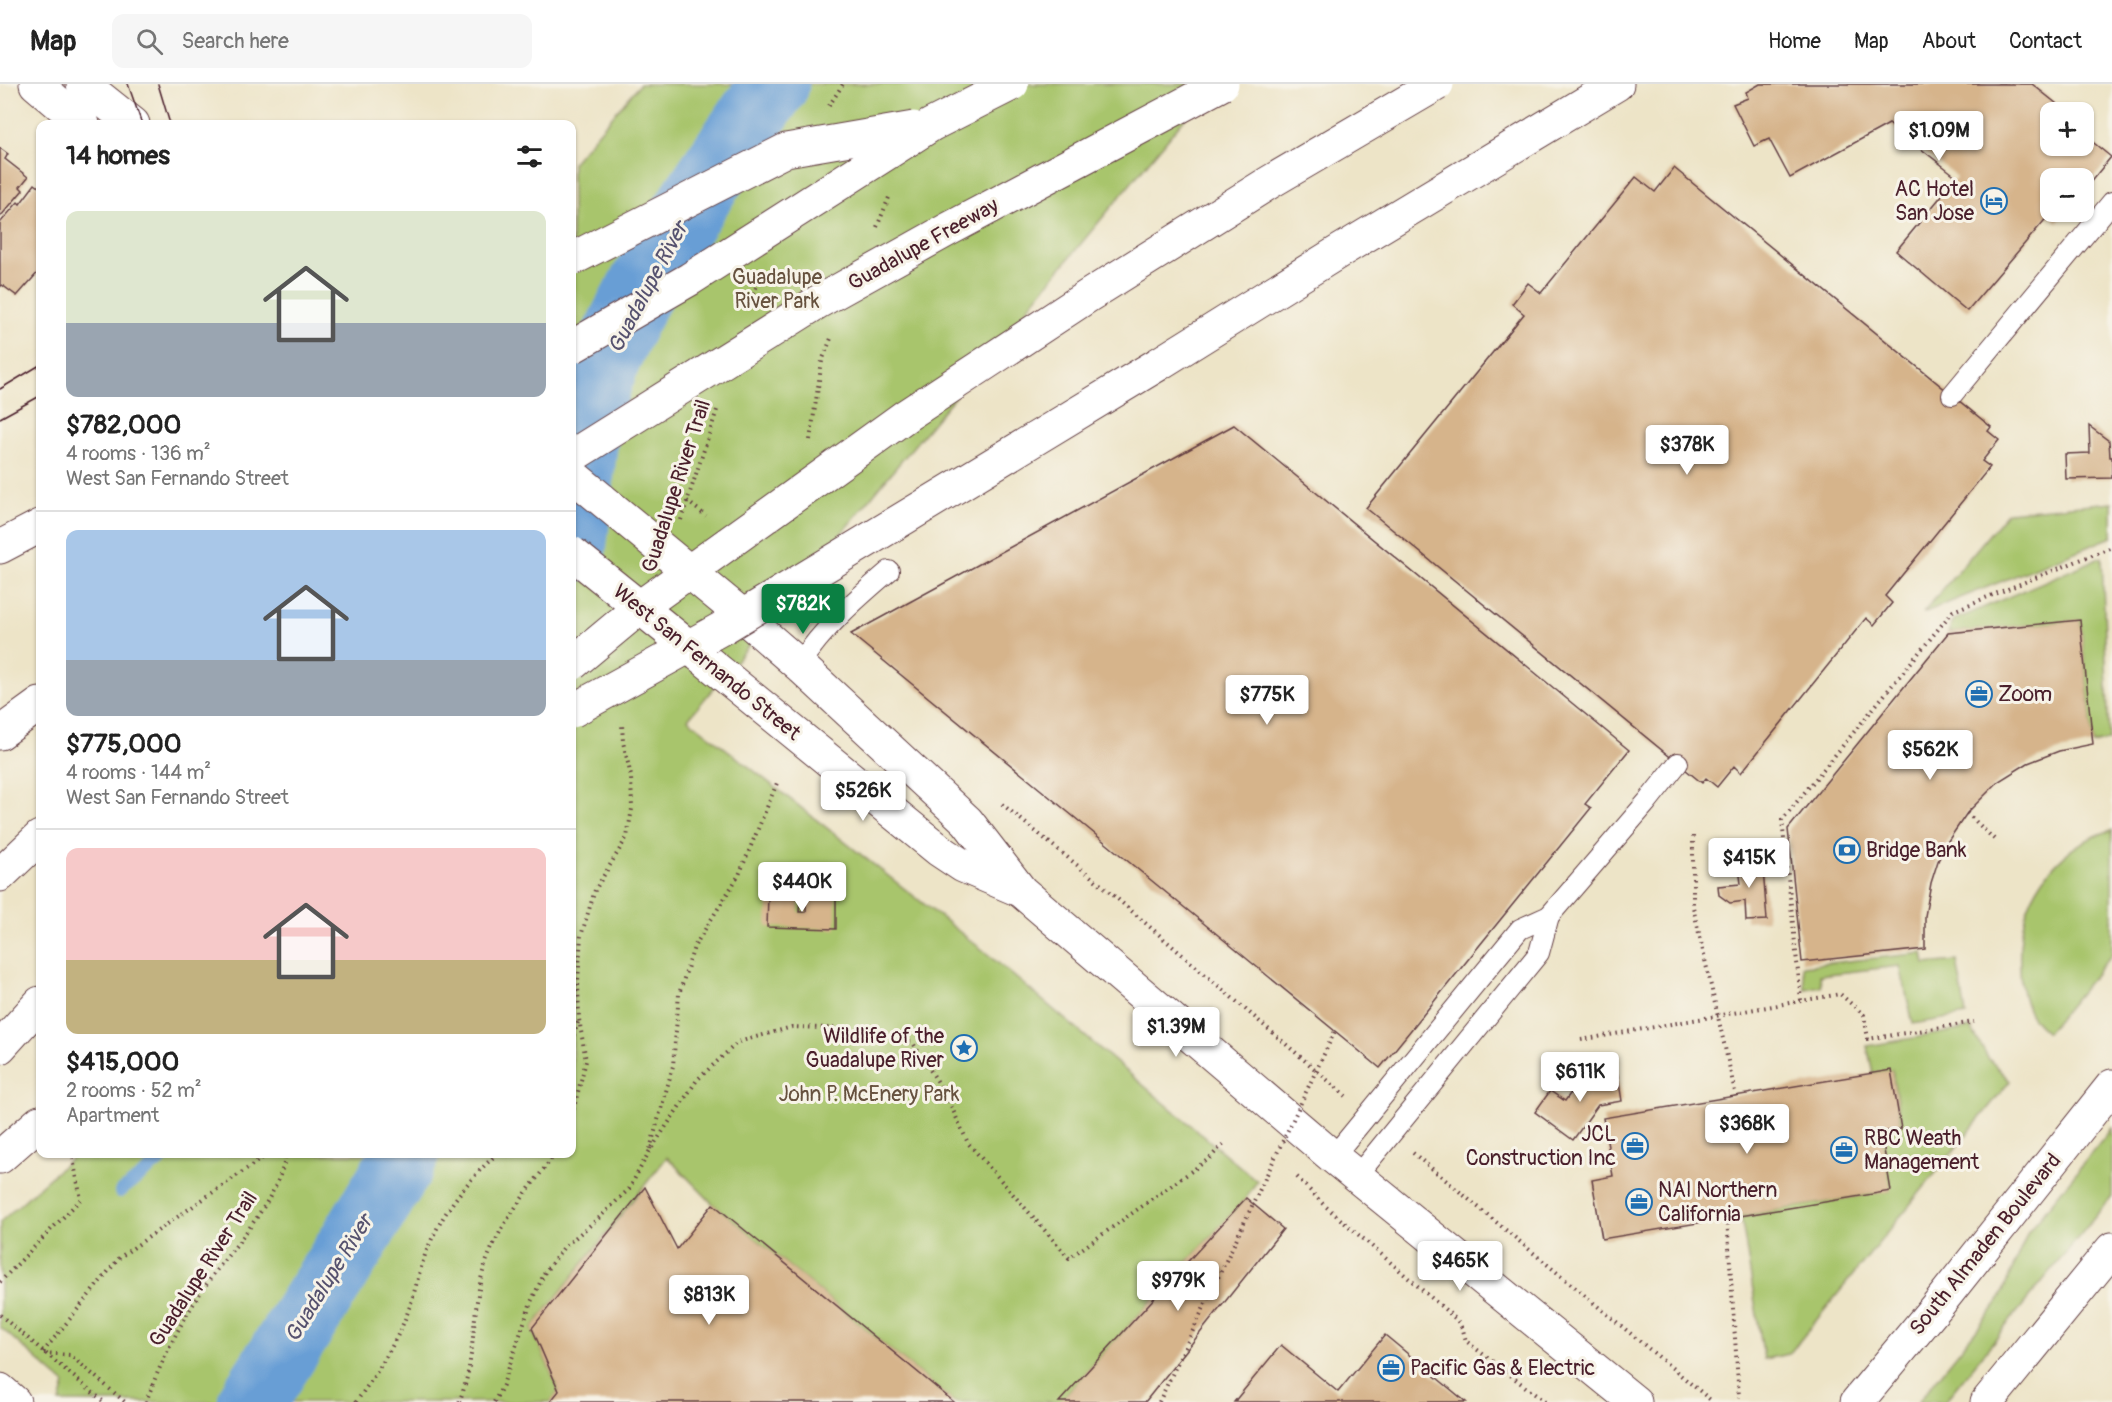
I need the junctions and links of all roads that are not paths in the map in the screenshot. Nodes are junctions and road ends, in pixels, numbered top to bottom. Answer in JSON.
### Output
{"nodes":[{"id":1,"x":36,"y":84,"type":"edge"},
{"id":2,"x":83,"y":84,"type":"edge"},
{"id":3,"x":1012,"y":84,"type":"edge"},
{"id":4,"x":1222,"y":84,"type":"edge"},
{"id":5,"x":1437,"y":84,"type":"edge"},
{"id":6,"x":1617,"y":84,"type":"edge"},
{"id":7,"x":78,"y":120,"type":"edge"},
{"id":8,"x":128,"y":120,"type":"edge"},
{"id":9,"x":931,"y":125,"type":"junction"},
{"id":10,"x":2112,"y":202,"type":"edge"},
{"id":11,"x":576,"y":257,"type":"edge"},
{"id":12,"x":576,"y":345,"type":"edge"},
{"id":13,"x":1952,"y":396,"type":"dead end"},
{"id":14,"x":576,"y":453,"type":"edge"},
{"id":15,"x":576,"y":478,"type":"edge"},
{"id":16,"x":36,"y":528,"type":"edge"},
{"id":17,"x":0,"y":547,"type":"edge"},
{"id":18,"x":576,"y":556,"type":"edge"},
{"id":19,"x":889,"y":571,"type":"dead end"},
{"id":20,"x":576,"y":661,"type":"edge"},
{"id":21,"x":799,"y":665,"type":"junction"},
{"id":22,"x":36,"y":707,"type":"edge"},
{"id":23,"x":576,"y":709,"type":"edge"},
{"id":24,"x":0,"y":733,"type":"edge"},
{"id":25,"x":1678,"y":763,"type":"dead end"},
{"id":26,"x":36,"y":841,"type":"edge"},
{"id":27,"x":0,"y":875,"type":"edge"},
{"id":28,"x":1021,"y":891,"type":"junction"},
{"id":29,"x":1549,"y":916,"type":"junction"},
{"id":30,"x":1468,"y":992,"type":"junction"},
{"id":31,"x":36,"y":1008,"type":"edge"},
{"id":32,"x":1491,"y":1011,"type":"junction"},
{"id":33,"x":0,"y":1047,"type":"edge"},
{"id":34,"x":2112,"y":1086,"type":"edge"},
{"id":35,"x":36,"y":1126,"type":"edge"},
{"id":36,"x":0,"y":1157,"type":"edge"},
{"id":37,"x":1345,"y":1166,"type":"junction"},
{"id":38,"x":2112,"y":1249,"type":"edge"},
{"id":39,"x":0,"y":1390,"type":"edge"},
{"id":40,"x":14,"y":1402,"type":"edge"},
{"id":41,"x":1635,"y":1402,"type":"edge"},
{"id":42,"x":1857,"y":1402,"type":"edge"},
{"id":43,"x":1987,"y":1402,"type":"edge"}],
"edges":[{"from":1,"to":7,"type":"main road"},
{"from":2,"to":8,"type":"main road"},
{"from":3,"to":9,"type":"main road","bridge":true},
{"from":4,"to":14,"type":"main road","name":"Guadalupe Freeway","bridge":true},
{"from":5,"to":20,"type":"main road","bridge":true},
{"from":6,"to":23,"type":"main road","bridge":true},
{"from":9,"to":11,"type":"main road","bridge":true},
{"from":9,"to":12,"type":"main road","bridge":true},
{"from":10,"to":13,"type":"lane"},
{"from":15,"to":21,"type":"main road","name":"West San Fernando Street","bridge":true},
{"from":16,"to":17,"type":"main road"},
{"from":18,"to":28,"type":"main road","name":"West San Fernando Street","bridge":true},
{"from":19,"to":21,"type":"lane"},
{"from":21,"to":28,"type":"main road","name":"West San Fernando Street"},
{"from":22,"to":24,"type":"main road"},
{"from":25,"to":29,"type":"lane"},
{"from":26,"to":27,"type":"main road"},
{"from":28,"to":37,"type":"main road","name":"West San Fernando Street"},
{"from":29,"to":30,"type":"lane"},
{"from":29,"to":32,"type":"lane"},
{"from":30,"to":32,"type":"lane"},
{"from":30,"to":37,"type":"lane"},
{"from":31,"to":33,"type":"main road"},
{"from":32,"to":37,"type":"lane"},
{"from":34,"to":42,"type":"main road","name":"South Almaden Boulevard"},
{"from":35,"to":36,"type":"main road"},
{"from":37,"to":41,"type":"main road","name":"West San Fernando Street"},
{"from":38,"to":43,"type":"main road"},
{"from":39,"to":40,"type":"main road"}]}
